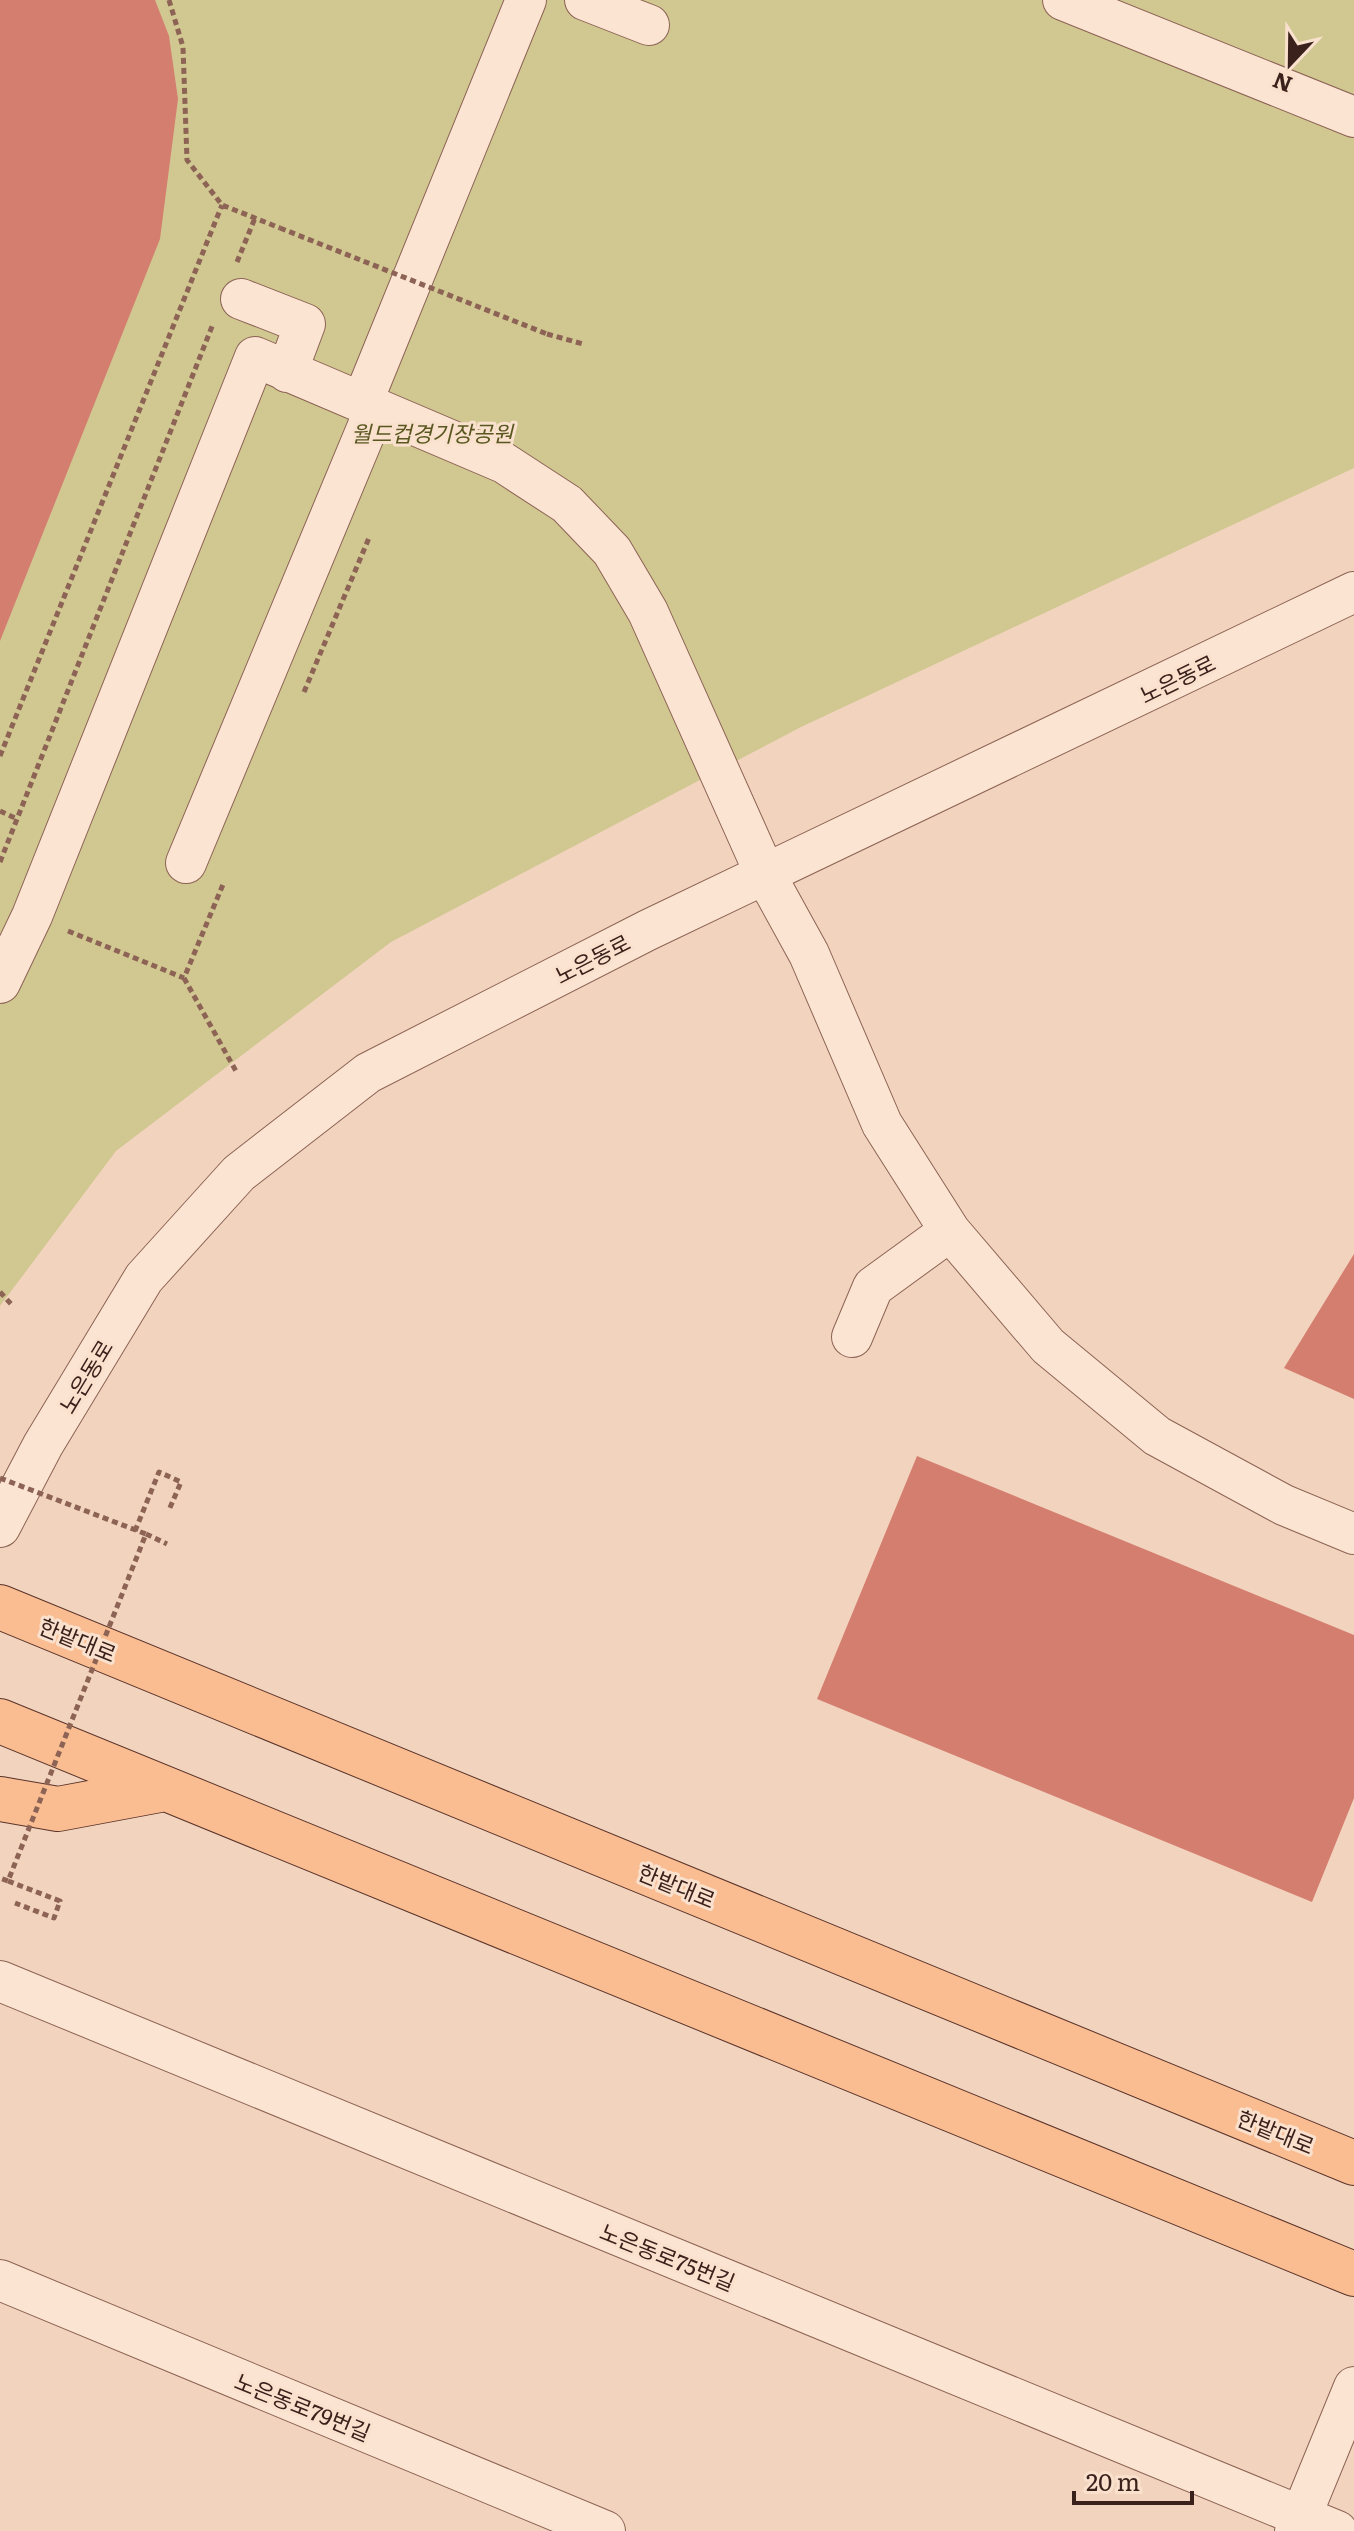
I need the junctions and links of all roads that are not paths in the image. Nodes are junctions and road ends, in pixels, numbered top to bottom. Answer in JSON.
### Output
{"nodes":[{"id":1,"x":526,"y":0,"type":"edge"},
{"id":2,"x":585,"y":0,"type":"edge"},
{"id":3,"x":1063,"y":0,"type":"edge"},
{"id":4,"x":649,"y":25,"type":"dead end"},
{"id":5,"x":1354,"y":117,"type":"edge"},
{"id":6,"x":229,"y":299,"type":"road end"},
{"id":7,"x":287,"y":372,"type":"junction"},
{"id":8,"x":368,"y":406,"type":"junction"},
{"id":9,"x":1354,"y":592,"type":"edge"},
{"id":10,"x":186,"y":863,"type":"dead end"},
{"id":11,"x":766,"y":876,"type":"junction"},
{"id":12,"x":0,"y":983,"type":"edge"},
{"id":13,"x":950,"y":1231,"type":"junction"},
{"id":14,"x":852,"y":1337,"type":"dead end"},
{"id":15,"x":0,"y":1527,"type":"edge"},
{"id":16,"x":1354,"y":1534,"type":"edge"},
{"id":17,"x":0,"y":1607,"type":"edge"},
{"id":18,"x":0,"y":1721,"type":"edge"},
{"id":19,"x":165,"y":1789,"type":"junction"},
{"id":20,"x":0,"y":1799,"type":"edge"},
{"id":21,"x":0,"y":1981,"type":"edge"},
{"id":22,"x":1354,"y":2163,"type":"edge"},
{"id":23,"x":1354,"y":2274,"type":"edge"},
{"id":24,"x":0,"y":2280,"type":"edge"},
{"id":25,"x":1354,"y":2387,"type":"edge"},
{"id":26,"x":1311,"y":2526,"type":"edge"},
{"id":27,"x":605,"y":2531,"type":"edge"}],
"edges":[{"from":1,"to":8,"type":"street"},
{"from":2,"to":4,"type":"street"},
{"from":3,"to":5,"type":"street"},
{"from":6,"to":7,"type":"street"},
{"from":7,"to":8,"type":"street"},
{"from":7,"to":12,"type":"street"},
{"from":8,"to":10,"type":"street"},
{"from":8,"to":11,"type":"street"},
{"from":9,"to":11,"type":"street","name":"노은동로"},
{"from":11,"to":13,"type":"street"},
{"from":11,"to":15,"type":"street","name":"노은동로"},
{"from":13,"to":14,"type":"street"},
{"from":13,"to":16,"type":"street"},
{"from":17,"to":22,"type":"main road","name":"한밭대로"},
{"from":18,"to":19,"type":"main road"},
{"from":19,"to":20,"type":"main road"},
{"from":19,"to":23,"type":"main road"},
{"from":21,"to":26,"type":"street","name":"노은동로75번길"},
{"from":24,"to":27,"type":"street","name":"노은동로79번길"},
{"from":25,"to":26,"type":"street"}]}
